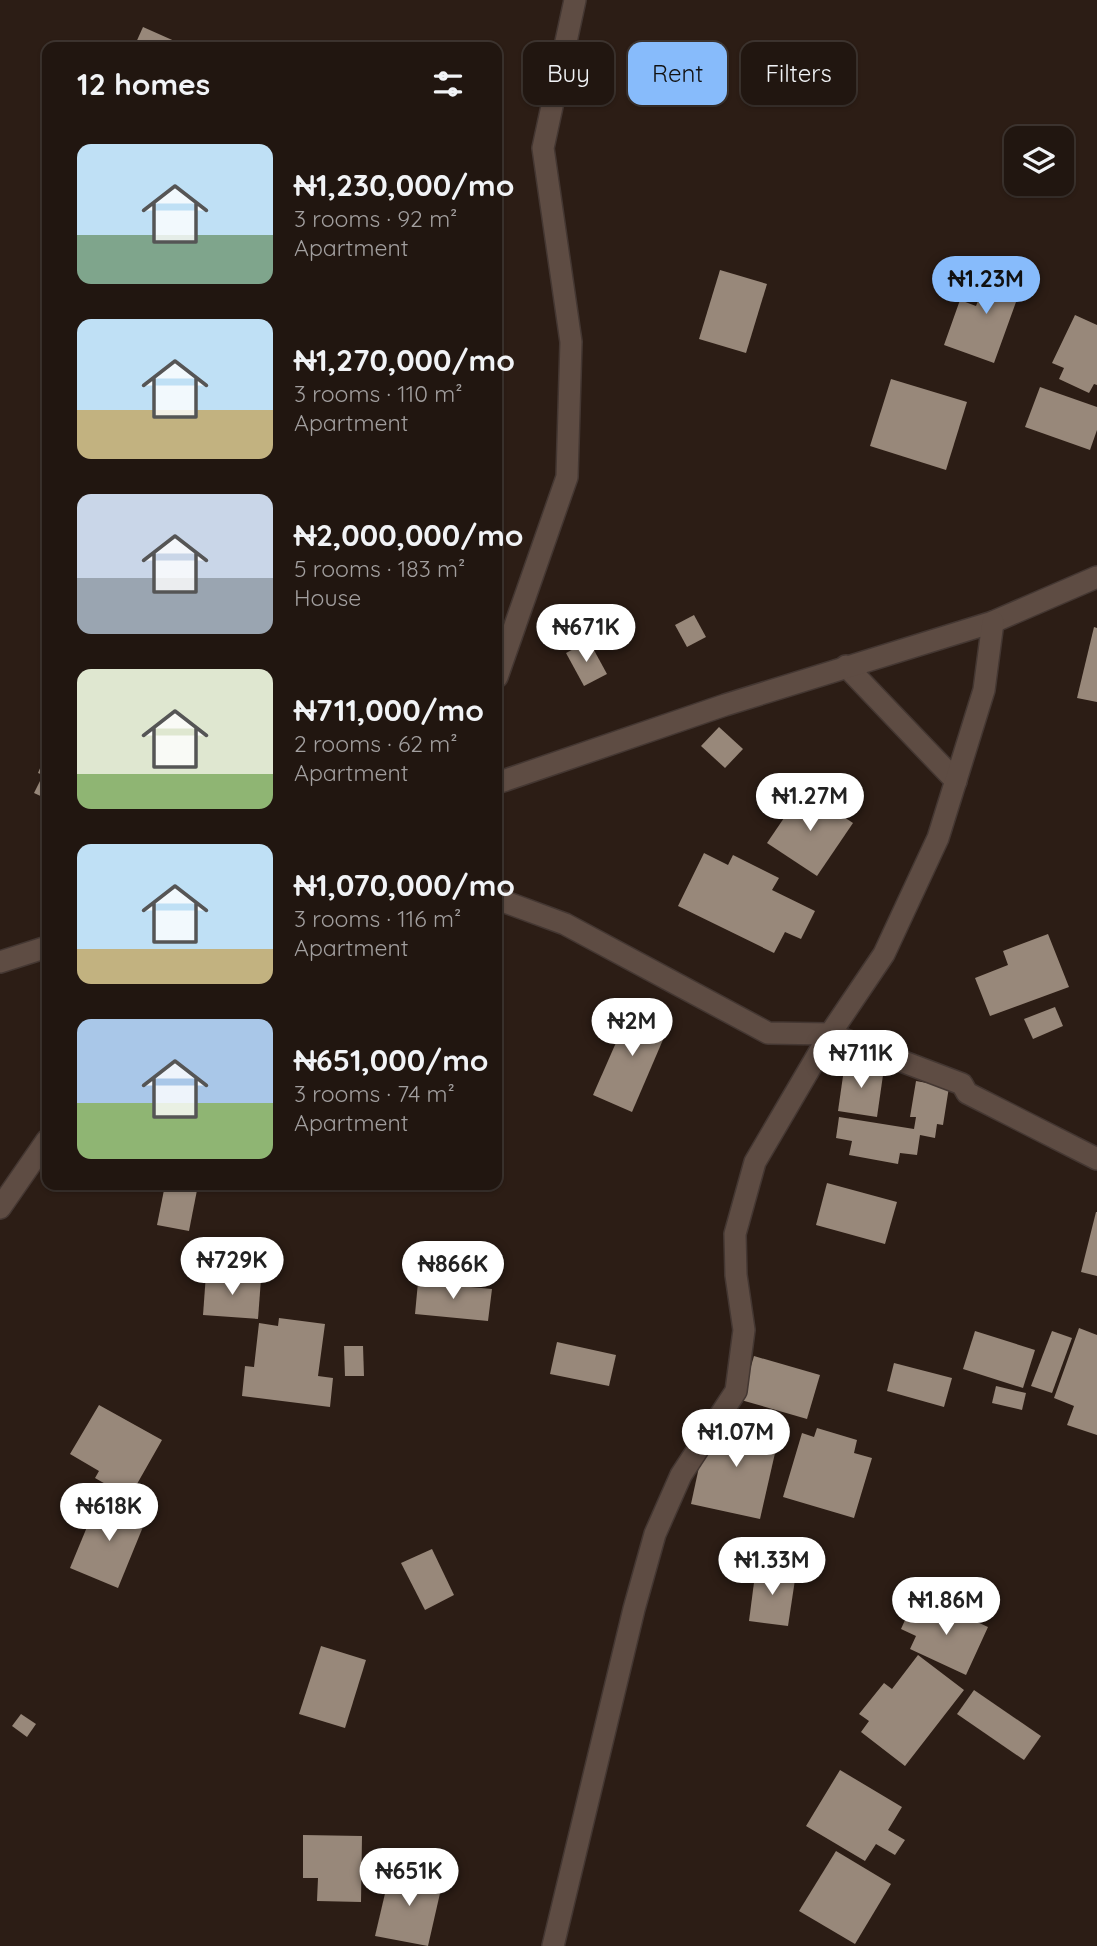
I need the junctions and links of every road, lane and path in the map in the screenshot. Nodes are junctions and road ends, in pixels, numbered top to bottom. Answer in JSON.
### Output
{"nodes":[{"id":1,"x":575,"y":0,"type":"edge"},
{"id":2,"x":1097,"y":577,"type":"edge"},
{"id":3,"x":993,"y":622,"type":"junction"},
{"id":4,"x":502,"y":663,"type":"edge"},
{"id":5,"x":846,"y":666,"type":"junction"},
{"id":6,"x":502,"y":781,"type":"edge"},
{"id":7,"x":956,"y":781,"type":"junction"},
{"id":8,"x":502,"y":901,"type":"edge"},
{"id":9,"x":42,"y":949,"type":"edge"},
{"id":10,"x":0,"y":962,"type":"edge"},
{"id":11,"x":830,"y":1034,"type":"junction"},
{"id":12,"x":42,"y":1147,"type":"edge"},
{"id":13,"x":1097,"y":1159,"type":"edge"},
{"id":14,"x":0,"y":1208,"type":"edge"},
{"id":15,"x":553,"y":1946,"type":"edge"}],
"edges":[{"from":1,"to":4,"type":"street"},
{"from":2,"to":3,"type":"street"},
{"from":3,"to":5,"type":"street"},
{"from":3,"to":7,"type":"street"},
{"from":5,"to":6,"type":"street"},
{"from":5,"to":7,"type":"street"},
{"from":7,"to":11,"type":"street"},
{"from":8,"to":11,"type":"street"},
{"from":9,"to":10,"type":"street"},
{"from":11,"to":13,"type":"street"},
{"from":11,"to":15,"type":"street"},
{"from":12,"to":14,"type":"street"}]}
